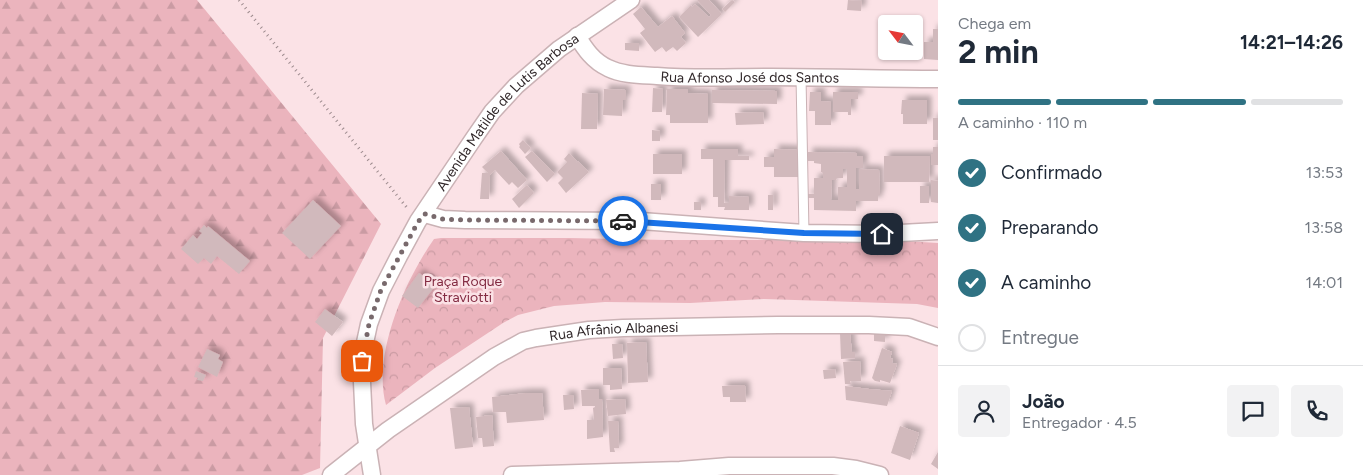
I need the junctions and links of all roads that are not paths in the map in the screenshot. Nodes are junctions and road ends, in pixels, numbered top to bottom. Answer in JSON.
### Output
{"nodes":[{"id":1,"x":631,"y":0,"type":"edge"},
{"id":2,"x":577,"y":36,"type":"junction"},
{"id":3,"x":801,"y":77,"type":"junction"},
{"id":4,"x":938,"y":79,"type":"edge"},
{"id":5,"x":421,"y":218,"type":"junction"},
{"id":6,"x":938,"y":231,"type":"edge"},
{"id":7,"x":804,"y":233,"type":"junction"},
{"id":8,"x":938,"y":337,"type":"edge"},
{"id":9,"x":367,"y":447,"type":"junction"},
{"id":10,"x":834,"y":471,"type":"edge"},
{"id":11,"x":376,"y":473,"type":"edge"},
{"id":12,"x":681,"y":473,"type":"edge"},
{"id":13,"x":540,"y":474,"type":"edge"},
{"id":14,"x":331,"y":475,"type":"edge"},
{"id":15,"x":512,"y":475,"type":"edge"},
{"id":16,"x":880,"y":475,"type":"edge"}],
"edges":[{"from":1,"to":2,"type":"street","name":"Avenida Matilde de Lutis Barbosa"},
{"from":2,"to":3,"type":"street","name":"Rua Afonso José dos Santos"},
{"from":2,"to":5,"type":"street","name":"Avenida Matilde de Lutis Barbosa"},
{"from":3,"to":4,"type":"street","name":"Rua Afonso José dos Santos"},
{"from":3,"to":7,"type":"lane"},
{"from":5,"to":7,"type":"street"},
{"from":5,"to":9,"type":"street","name":"Avenida Matilde de Lutis Barbosa"},
{"from":6,"to":7,"type":"street"},
{"from":8,"to":9,"type":"street","name":"Rua Afrânio Albanesi"},
{"from":9,"to":11,"type":"street","name":"Avenida Matilde de Lutis Barbosa"},
{"from":9,"to":14,"type":"street","name":"Rua Afrânio Albanesi"},
{"from":10,"to":12,"type":"street"},
{"from":10,"to":16,"type":"street"},
{"from":12,"to":13,"type":"street"},
{"from":13,"to":15,"type":"street"}]}
